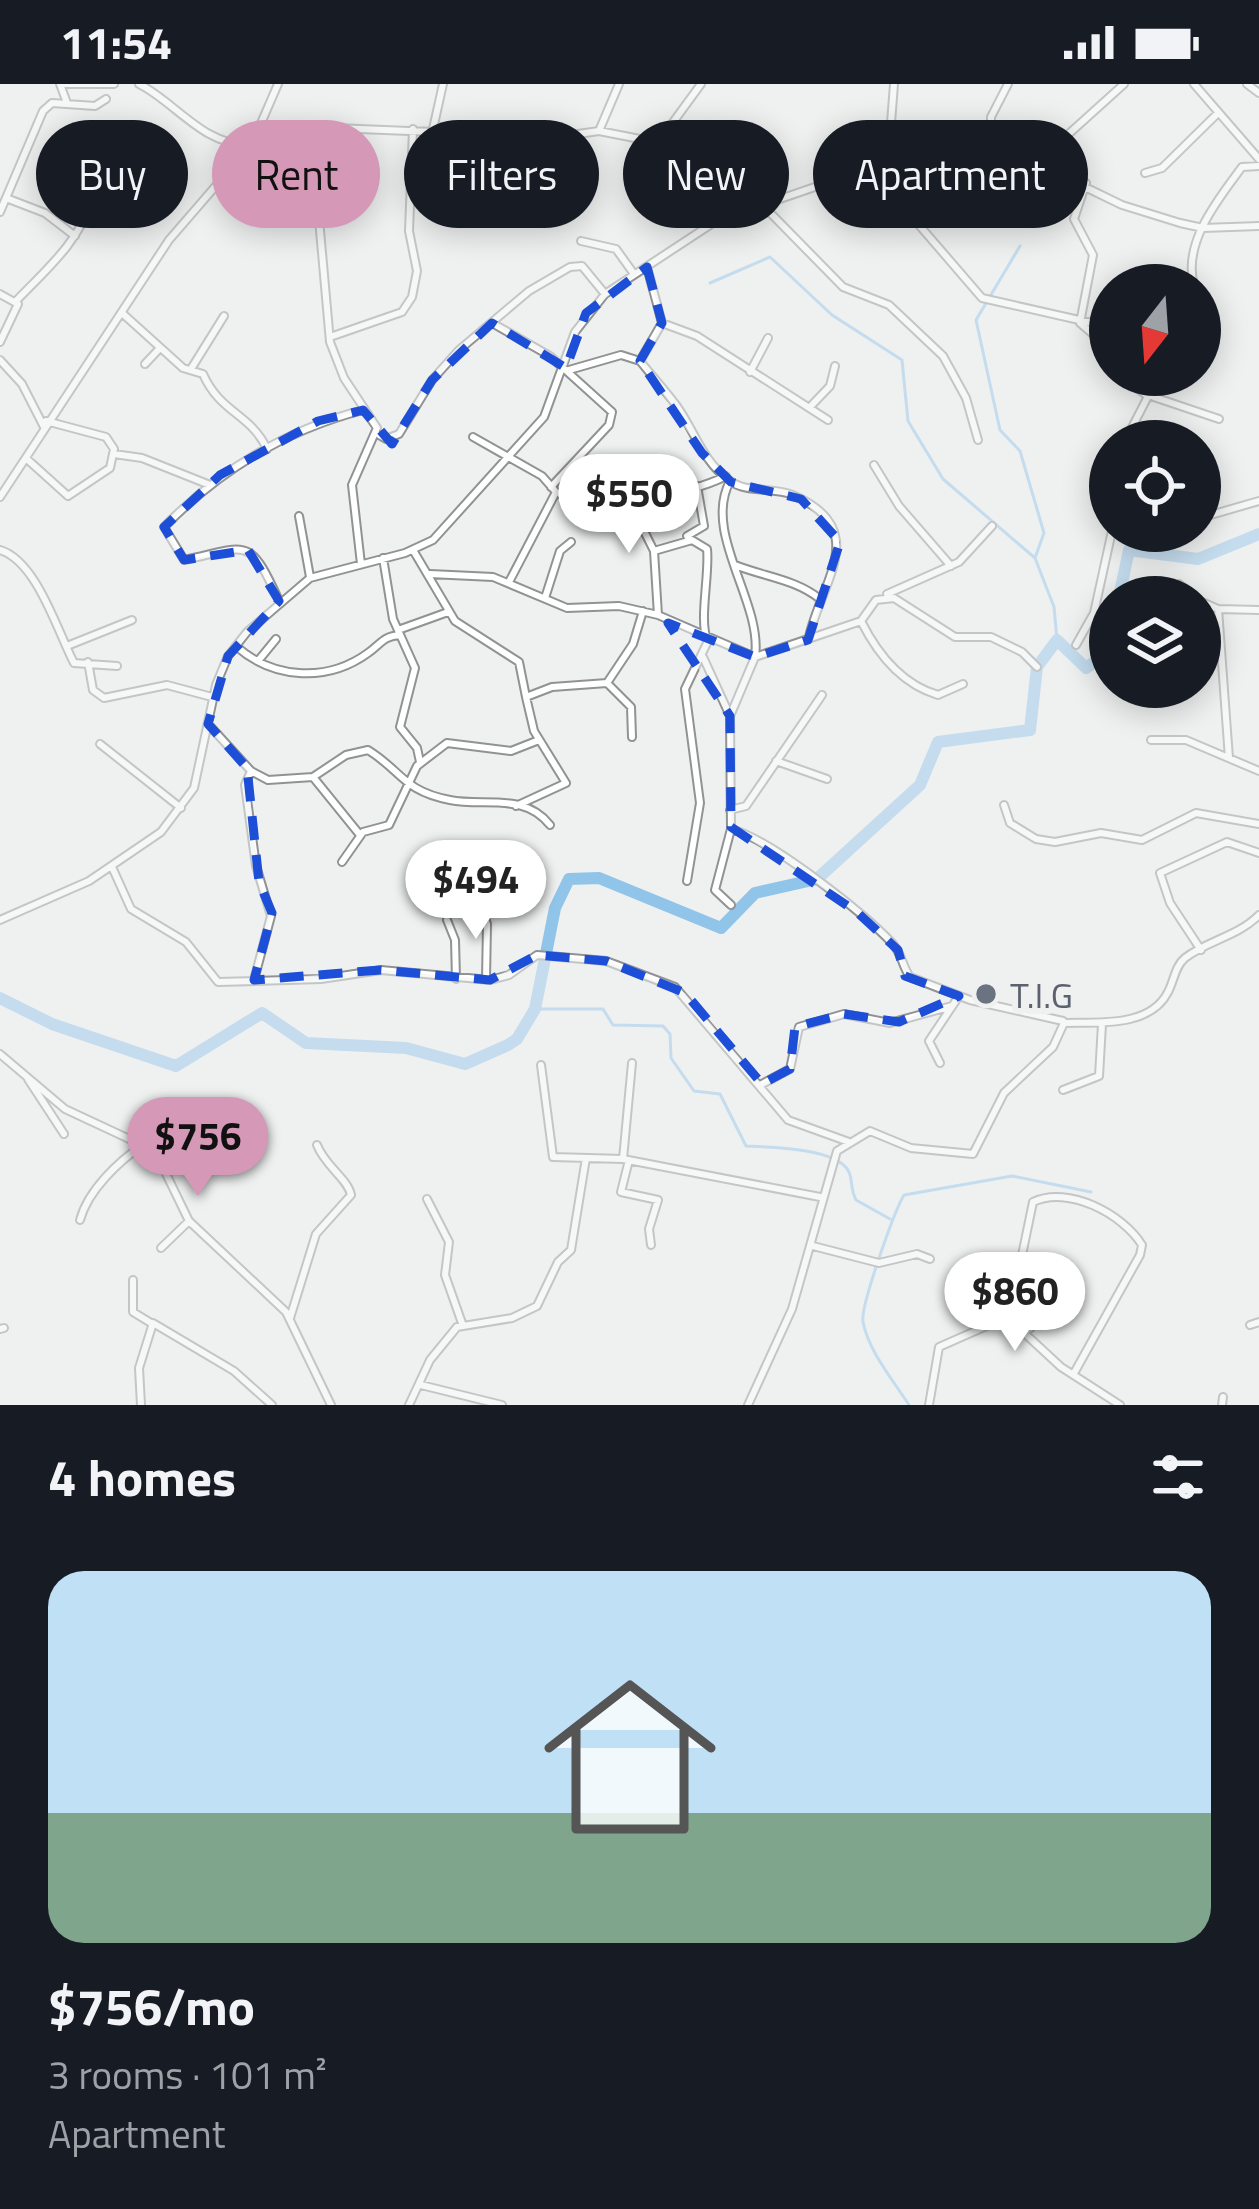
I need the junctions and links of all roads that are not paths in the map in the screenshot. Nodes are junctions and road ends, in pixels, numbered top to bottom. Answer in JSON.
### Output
{"nodes":[{"id":1,"x":63,"y":84,"type":"edge"},
{"id":2,"x":114,"y":84,"type":"edge"},
{"id":3,"x":139,"y":84,"type":"edge"},
{"id":4,"x":278,"y":84,"type":"edge"},
{"id":5,"x":443,"y":84,"type":"edge"},
{"id":6,"x":620,"y":84,"type":"edge"},
{"id":7,"x":701,"y":84,"type":"edge"},
{"id":8,"x":894,"y":84,"type":"edge"},
{"id":9,"x":1008,"y":84,"type":"edge"},
{"id":10,"x":1124,"y":84,"type":"edge"},
{"id":11,"x":1194,"y":84,"type":"edge"},
{"id":12,"x":1247,"y":84,"type":"edge"},
{"id":13,"x":1259,"y":93,"type":"edge"},
{"id":14,"x":106,"y":99,"type":"dead end"},
{"id":15,"x":67,"y":104,"type":"junction"},
{"id":16,"x":1218,"y":113,"type":"junction"},
{"id":17,"x":262,"y":120,"type":"edge"},
{"id":18,"x":435,"y":120,"type":"edge"},
{"id":19,"x":675,"y":120,"type":"edge"},
{"id":20,"x":891,"y":120,"type":"edge"},
{"id":21,"x":991,"y":120,"type":"edge"},
{"id":22,"x":1084,"y":120,"type":"edge"},
{"id":23,"x":599,"y":131,"type":"joint"},
{"id":24,"x":212,"y":133,"type":"edge"},
{"id":25,"x":623,"y":136,"type":"edge"},
{"id":26,"x":1259,"y":163,"type":"edge"},
{"id":27,"x":1145,"y":173,"type":"dead end"},
{"id":28,"x":1088,"y":184,"type":"edge"},
{"id":29,"x":212,"y":190,"type":"edge"},
{"id":30,"x":6,"y":198,"type":"junction"},
{"id":31,"x":0,"y":212,"type":"edge"},
{"id":32,"x":1259,"y":226,"type":"edge"},
{"id":33,"x":79,"y":228,"type":"edge"},
{"id":34,"x":320,"y":228,"type":"edge"},
{"id":35,"x":409,"y":228,"type":"edge"},
{"id":36,"x":703,"y":228,"type":"edge"},
{"id":37,"x":785,"y":228,"type":"edge"},
{"id":38,"x":922,"y":228,"type":"edge"},
{"id":39,"x":1079,"y":228,"type":"edge"},
{"id":40,"x":1203,"y":228,"type":"junction"},
{"id":41,"x":75,"y":236,"type":"junction"},
{"id":42,"x":581,"y":241,"type":"dead end"},
{"id":43,"x":1192,"y":264,"type":"edge"},
{"id":44,"x":647,"y":267,"type":"junction"},
{"id":45,"x":634,"y":274,"type":"junction"},
{"id":46,"x":0,"y":294,"type":"edge"},
{"id":47,"x":604,"y":294,"type":"junction"},
{"id":48,"x":16,"y":301,"type":"junction"},
{"id":49,"x":122,"y":313,"type":"junction"},
{"id":50,"x":224,"y":316,"type":"dead end"},
{"id":51,"x":492,"y":323,"type":"junction"},
{"id":52,"x":662,"y":323,"type":"junction"},
{"id":53,"x":1080,"y":323,"type":"junction"},
{"id":54,"x":1089,"y":324,"type":"edge"},
{"id":55,"x":1089,"y":331,"type":"edge"},
{"id":56,"x":330,"y":337,"type":"junction"},
{"id":57,"x":769,"y":338,"type":"dead end"},
{"id":58,"x":0,"y":342,"type":"edge"},
{"id":59,"x":160,"y":349,"type":"junction"},
{"id":60,"x":0,"y":360,"type":"edge"},
{"id":61,"x":640,"y":362,"type":"junction"},
{"id":62,"x":145,"y":364,"type":"dead end"},
{"id":63,"x":835,"y":366,"type":"dead end"},
{"id":64,"x":191,"y":369,"type":"junction"},
{"id":65,"x":567,"y":369,"type":"junction"},
{"id":66,"x":750,"y":372,"type":"junction"},
{"id":67,"x":1151,"y":396,"type":"edge"},
{"id":68,"x":810,"y":407,"type":"junction"},
{"id":69,"x":363,"y":410,"type":"junction"},
{"id":70,"x":1219,"y":419,"type":"dead end"},
{"id":71,"x":828,"y":420,"type":"dead end"},
{"id":72,"x":45,"y":424,"type":"junction"},
{"id":73,"x":378,"y":434,"type":"junction"},
{"id":74,"x":473,"y":437,"type":"dead end"},
{"id":75,"x":978,"y":440,"type":"dead end"},
{"id":76,"x":267,"y":449,"type":"junction"},
{"id":77,"x":114,"y":454,"type":"junction"},
{"id":78,"x":28,"y":460,"type":"junction"},
{"id":79,"x":507,"y":460,"type":"junction"},
{"id":80,"x":874,"y":465,"type":"dead end"},
{"id":81,"x":728,"y":479,"type":"junction"},
{"id":82,"x":210,"y":485,"type":"junction"},
{"id":83,"x":697,"y":486,"type":"junction"},
{"id":84,"x":553,"y":489,"type":"junction"},
{"id":85,"x":0,"y":496,"type":"edge"},
{"id":86,"x":646,"y":497,"type":"junction"},
{"id":87,"x":1259,"y":501,"type":"edge"},
{"id":88,"x":1221,"y":512,"type":"edge"},
{"id":89,"x":299,"y":516,"type":"dead end"},
{"id":90,"x":992,"y":526,"type":"dead end"},
{"id":91,"x":682,"y":539,"type":"junction"},
{"id":92,"x":572,"y":542,"type":"dead end"},
{"id":93,"x":0,"y":550,"type":"edge"},
{"id":94,"x":413,"y":550,"type":"junction"},
{"id":95,"x":654,"y":551,"type":"junction"},
{"id":96,"x":1106,"y":552,"type":"edge"},
{"id":97,"x":383,"y":558,"type":"junction"},
{"id":98,"x":731,"y":563,"type":"junction"},
{"id":99,"x":361,"y":564,"type":"junction"},
{"id":100,"x":951,"y":566,"type":"junction"},
{"id":101,"x":430,"y":574,"type":"junction"},
{"id":102,"x":310,"y":578,"type":"junction"},
{"id":103,"x":508,"y":582,"type":"junction"},
{"id":104,"x":884,"y":595,"type":"junction"},
{"id":105,"x":545,"y":598,"type":"junction"},
{"id":106,"x":820,"y":599,"type":"junction"},
{"id":107,"x":279,"y":602,"type":"junction"},
{"id":108,"x":1221,"y":609,"type":"edge"},
{"id":109,"x":1259,"y":610,"type":"edge"},
{"id":110,"x":643,"y":611,"type":"junction"},
{"id":111,"x":448,"y":612,"type":"junction"},
{"id":112,"x":658,"y":615,"type":"junction"},
{"id":113,"x":132,"y":620,"type":"dead end"},
{"id":114,"x":861,"y":621,"type":"junction"},
{"id":115,"x":399,"y":633,"type":"junction"},
{"id":116,"x":276,"y":639,"type":"dead end"},
{"id":117,"x":708,"y":640,"type":"junction"},
{"id":118,"x":808,"y":640,"type":"junction"},
{"id":119,"x":236,"y":645,"type":"junction"},
{"id":120,"x":1076,"y":645,"type":"dead end"},
{"id":121,"x":67,"y":646,"type":"junction"},
{"id":122,"x":1221,"y":650,"type":"edge"},
{"id":123,"x":703,"y":657,"type":"junction"},
{"id":124,"x":755,"y":657,"type":"junction"},
{"id":125,"x":257,"y":661,"type":"junction"},
{"id":126,"x":88,"y":662,"type":"junction"},
{"id":127,"x":117,"y":666,"type":"dead end"},
{"id":128,"x":1037,"y":667,"type":"dead end"},
{"id":129,"x":607,"y":683,"type":"junction"},
{"id":130,"x":963,"y":685,"type":"dead end"},
{"id":131,"x":822,"y":695,"type":"dead end"},
{"id":132,"x":212,"y":697,"type":"junction"},
{"id":133,"x":526,"y":698,"type":"junction"},
{"id":134,"x":730,"y":716,"type":"junction"},
{"id":135,"x":208,"y":724,"type":"junction"},
{"id":136,"x":632,"y":737,"type":"dead end"},
{"id":137,"x":539,"y":740,"type":"junction"},
{"id":138,"x":1151,"y":740,"type":"dead end"},
{"id":139,"x":100,"y":743,"type":"dead end"},
{"id":140,"x":1229,"y":758,"type":"junction"},
{"id":141,"x":776,"y":761,"type":"junction"},
{"id":142,"x":420,"y":763,"type":"junction"},
{"id":143,"x":251,"y":771,"type":"junction"},
{"id":144,"x":1259,"y":771,"type":"edge"},
{"id":145,"x":313,"y":777,"type":"junction"},
{"id":146,"x":827,"y":779,"type":"dead end"},
{"id":147,"x":405,"y":786,"type":"junction"},
{"id":148,"x":1004,"y":805,"type":"dead end"},
{"id":149,"x":516,"y":806,"type":"junction"},
{"id":150,"x":182,"y":808,"type":"junction"},
{"id":151,"x":730,"y":810,"type":"junction"},
{"id":152,"x":1259,"y":824,"type":"edge"},
{"id":153,"x":550,"y":825,"type":"dead end"},
{"id":154,"x":731,"y":829,"type":"junction"},
{"id":155,"x":360,"y":835,"type":"junction"},
{"id":156,"x":1259,"y":853,"type":"edge"},
{"id":157,"x":342,"y":862,"type":"dead end"},
{"id":158,"x":112,"y":867,"type":"junction"},
{"id":159,"x":471,"y":880,"type":"dead end"},
{"id":160,"x":688,"y":881,"type":"dead end"},
{"id":161,"x":731,"y":905,"type":"dead end"},
{"id":162,"x":1259,"y":915,"type":"edge"},
{"id":163,"x":0,"y":920,"type":"edge"},
{"id":164,"x":447,"y":920,"type":"dead end"},
{"id":165,"x":1201,"y":950,"type":"junction"},
{"id":166,"x":456,"y":979,"type":"junction"},
{"id":167,"x":254,"y":980,"type":"junction"},
{"id":168,"x":486,"y":980,"type":"junction"},
{"id":169,"x":959,"y":996,"type":"junction"},
{"id":170,"x":952,"y":1006,"type":"junction"},
{"id":171,"x":1067,"y":1022,"type":"junction"},
{"id":172,"x":1102,"y":1024,"type":"junction"},
{"id":173,"x":0,"y":1054,"type":"edge"},
{"id":174,"x":632,"y":1063,"type":"dead end"},
{"id":175,"x":940,"y":1063,"type":"dead end"},
{"id":176,"x":541,"y":1065,"type":"dead end"},
{"id":177,"x":26,"y":1076,"type":"junction"},
{"id":178,"x":762,"y":1084,"type":"junction"},
{"id":179,"x":1063,"y":1090,"type":"dead end"},
{"id":180,"x":204,"y":1123,"type":"dead end"},
{"id":181,"x":64,"y":1134,"type":"dead end"},
{"id":182,"x":849,"y":1142,"type":"junction"},
{"id":183,"x":142,"y":1144,"type":"junction"},
{"id":184,"x":317,"y":1144,"type":"dead end"},
{"id":185,"x":586,"y":1159,"type":"junction"},
{"id":186,"x":626,"y":1160,"type":"junction"},
{"id":187,"x":820,"y":1197,"type":"junction"},
{"id":188,"x":427,"y":1199,"type":"dead end"},
{"id":189,"x":80,"y":1220,"type":"dead end"},
{"id":190,"x":189,"y":1221,"type":"junction"},
{"id":191,"x":651,"y":1245,"type":"dead end"},
{"id":192,"x":811,"y":1246,"type":"junction"},
{"id":193,"x":161,"y":1248,"type":"dead end"},
{"id":194,"x":930,"y":1259,"type":"dead end"},
{"id":195,"x":133,"y":1280,"type":"dead end"},
{"id":196,"x":1078,"y":1297,"type":"dead end"},
{"id":197,"x":1009,"y":1318,"type":"junction"},
{"id":198,"x":289,"y":1322,"type":"junction"},
{"id":199,"x":151,"y":1323,"type":"junction"},
{"id":200,"x":463,"y":1326,"type":"junction"},
{"id":201,"x":1025,"y":1333,"type":"junction"},
{"id":202,"x":1073,"y":1376,"type":"junction"},
{"id":203,"x":421,"y":1385,"type":"junction"},
{"id":204,"x":140,"y":1405,"type":"edge"},
{"id":205,"x":272,"y":1405,"type":"edge"},
{"id":206,"x":331,"y":1405,"type":"edge"},
{"id":207,"x":409,"y":1405,"type":"edge"},
{"id":208,"x":502,"y":1405,"type":"edge"},
{"id":209,"x":748,"y":1405,"type":"edge"},
{"id":210,"x":929,"y":1405,"type":"edge"},
{"id":211,"x":1120,"y":1405,"type":"edge"}],
"edges":[{"from":1,"to":2,"type":"street"},
{"from":1,"to":15,"type":"street"},
{"from":3,"to":24,"type":"street"},
{"from":4,"to":17,"type":"street"},
{"from":5,"to":18,"type":"street"},
{"from":6,"to":23,"type":"street"},
{"from":7,"to":19,"type":"street"},
{"from":8,"to":20,"type":"street"},
{"from":9,"to":21,"type":"street"},
{"from":10,"to":22,"type":"street"},
{"from":11,"to":16,"type":"street"},
{"from":12,"to":13,"type":"street"},
{"from":14,"to":15,"type":"street"},
{"from":15,"to":30,"type":"street"},
{"from":16,"to":26,"type":"street"},
{"from":16,"to":27,"type":"street"},
{"from":23,"to":25,"type":"street"},
{"from":26,"to":40,"type":"street"},
{"from":28,"to":40,"type":"street"},
{"from":29,"to":49,"type":"street"},
{"from":30,"to":31,"type":"street"},
{"from":30,"to":41,"type":"street"},
{"from":32,"to":40,"type":"street"},
{"from":33,"to":41,"type":"street"},
{"from":34,"to":56,"type":"street"},
{"from":35,"to":56,"type":"street"},
{"from":36,"to":44,"type":"street"},
{"from":37,"to":75,"type":"street"},
{"from":38,"to":53,"type":"street"},
{"from":39,"to":53,"type":"street"},
{"from":40,"to":43,"type":"street"},
{"from":41,"to":48,"type":"street"},
{"from":42,"to":45,"type":"street"},
{"from":44,"to":45,"type":"street"},
{"from":44,"to":52,"type":"street"},
{"from":45,"to":47,"type":"street"},
{"from":46,"to":48,"type":"street"},
{"from":47,"to":51,"type":"street"},
{"from":47,"to":65,"type":"street"},
{"from":48,"to":58,"type":"street"},
{"from":49,"to":59,"type":"street"},
{"from":49,"to":72,"type":"street"},
{"from":50,"to":64,"type":"street"},
{"from":51,"to":65,"type":"street"},
{"from":51,"to":73,"type":"street"},
{"from":52,"to":61,"type":"street"},
{"from":52,"to":66,"type":"street"},
{"from":53,"to":54,"type":"street"},
{"from":53,"to":55,"type":"street"},
{"from":56,"to":69,"type":"street"},
{"from":57,"to":66,"type":"street"},
{"from":59,"to":62,"type":"street"},
{"from":59,"to":64,"type":"street"},
{"from":60,"to":72,"type":"street"},
{"from":61,"to":65,"type":"street"},
{"from":61,"to":81,"type":"street"},
{"from":63,"to":68,"type":"street"},
{"from":64,"to":76,"type":"street"},
{"from":65,"to":79,"type":"street"},
{"from":65,"to":84,"type":"street"},
{"from":66,"to":68,"type":"street"},
{"from":67,"to":70,"type":"street"},
{"from":68,"to":71,"type":"street"},
{"from":69,"to":73,"type":"street"},
{"from":69,"to":76,"type":"street"},
{"from":72,"to":77,"type":"street"},
{"from":72,"to":78,"type":"street"},
{"from":73,"to":99,"type":"street"},
{"from":74,"to":79,"type":"street"},
{"from":76,"to":82,"type":"street"},
{"from":77,"to":78,"type":"street"},
{"from":77,"to":82,"type":"street"},
{"from":78,"to":85,"type":"street"},
{"from":79,"to":84,"type":"street"},
{"from":79,"to":94,"type":"street"},
{"from":80,"to":100,"type":"street"},
{"from":81,"to":83,"type":"street"},
{"from":81,"to":98,"type":"street"},
{"from":81,"to":106,"type":"street"},
{"from":82,"to":107,"type":"street"},
{"from":83,"to":86,"type":"street"},
{"from":83,"to":91,"type":"street"},
{"from":84,"to":86,"type":"street"},
{"from":84,"to":103,"type":"street"},
{"from":86,"to":95,"type":"street"},
{"from":87,"to":88,"type":"street"},
{"from":89,"to":102,"type":"street"},
{"from":90,"to":100,"type":"street"},
{"from":91,"to":95,"type":"street"},
{"from":91,"to":117,"type":"street"},
{"from":92,"to":105,"type":"street"},
{"from":93,"to":121,"type":"street"},
{"from":94,"to":97,"type":"street"},
{"from":94,"to":101,"type":"street"},
{"from":95,"to":112,"type":"street"},
{"from":96,"to":120,"type":"street"},
{"from":97,"to":99,"type":"street"},
{"from":97,"to":115,"type":"street"},
{"from":98,"to":106,"type":"street"},
{"from":98,"to":124,"type":"street"},
{"from":99,"to":102,"type":"street"},
{"from":100,"to":104,"type":"street"},
{"from":101,"to":103,"type":"street"},
{"from":101,"to":111,"type":"street"},
{"from":102,"to":107,"type":"street"},
{"from":103,"to":105,"type":"street"},
{"from":104,"to":114,"type":"street"},
{"from":104,"to":128,"type":"street"},
{"from":105,"to":110,"type":"street"},
{"from":106,"to":118,"type":"street"},
{"from":107,"to":119,"type":"street"},
{"from":108,"to":109,"type":"street"},
{"from":110,"to":112,"type":"street"},
{"from":110,"to":129,"type":"street"},
{"from":111,"to":115,"type":"street"},
{"from":111,"to":133,"type":"street"},
{"from":112,"to":117,"type":"street"},
{"from":113,"to":121,"type":"street"},
{"from":114,"to":118,"type":"street"},
{"from":114,"to":130,"type":"street"},
{"from":115,"to":125,"type":"street"},
{"from":115,"to":142,"type":"street"},
{"from":116,"to":125,"type":"street"},
{"from":117,"to":123,"type":"street"},
{"from":117,"to":124,"type":"street"},
{"from":118,"to":124,"type":"street"},
{"from":119,"to":125,"type":"street"},
{"from":119,"to":132,"type":"street"},
{"from":121,"to":126,"type":"street"},
{"from":122,"to":140,"type":"street"},
{"from":123,"to":134,"type":"street"},
{"from":123,"to":160,"type":"street"},
{"from":124,"to":134,"type":"street"},
{"from":126,"to":127,"type":"street"},
{"from":126,"to":132,"type":"street"},
{"from":129,"to":133,"type":"street"},
{"from":129,"to":136,"type":"street"},
{"from":131,"to":141,"type":"street"},
{"from":132,"to":135,"type":"street"},
{"from":133,"to":137,"type":"street"},
{"from":134,"to":151,"type":"street"},
{"from":135,"to":143,"type":"street"},
{"from":135,"to":150,"type":"street"},
{"from":137,"to":142,"type":"street"},
{"from":137,"to":149,"type":"street"},
{"from":138,"to":140,"type":"street"},
{"from":139,"to":150,"type":"street"},
{"from":140,"to":144,"type":"street"},
{"from":141,"to":146,"type":"street"},
{"from":141,"to":151,"type":"street"},
{"from":142,"to":147,"type":"street"},
{"from":143,"to":145,"type":"street"},
{"from":143,"to":167,"type":"street"},
{"from":145,"to":147,"type":"street"},
{"from":145,"to":155,"type":"street"},
{"from":147,"to":149,"type":"street"},
{"from":147,"to":155,"type":"street"},
{"from":148,"to":152,"type":"street"},
{"from":149,"to":153,"type":"street"},
{"from":150,"to":158,"type":"street"},
{"from":151,"to":154,"type":"street"},
{"from":154,"to":161,"type":"street"},
{"from":154,"to":169,"type":"street"},
{"from":155,"to":157,"type":"street"},
{"from":156,"to":165,"type":"street"},
{"from":158,"to":163,"type":"street"},
{"from":158,"to":167,"type":"street"},
{"from":159,"to":168,"type":"street"},
{"from":162,"to":165,"type":"street"},
{"from":164,"to":166,"type":"street"},
{"from":165,"to":172,"type":"street"},
{"from":166,"to":167,"type":"street"},
{"from":166,"to":168,"type":"street"},
{"from":168,"to":178,"type":"street"},
{"from":169,"to":170,"type":"street"},
{"from":169,"to":171,"type":"street"},
{"from":170,"to":175,"type":"street"},
{"from":170,"to":178,"type":"street"},
{"from":171,"to":172,"type":"street"},
{"from":171,"to":182,"type":"street"},
{"from":172,"to":179,"type":"street"},
{"from":173,"to":177,"type":"street"},
{"from":174,"to":186,"type":"street"},
{"from":176,"to":185,"type":"street"},
{"from":177,"to":181,"type":"street"},
{"from":177,"to":183,"type":"street"},
{"from":178,"to":182,"type":"street"},
{"from":180,"to":183,"type":"street"},
{"from":182,"to":187,"type":"street"},
{"from":183,"to":189,"type":"street"},
{"from":183,"to":190,"type":"street"},
{"from":184,"to":198,"type":"street"},
{"from":185,"to":186,"type":"street"},
{"from":185,"to":200,"type":"street"},
{"from":186,"to":187,"type":"street"},
{"from":186,"to":191,"type":"street"},
{"from":187,"to":192,"type":"street"},
{"from":188,"to":200,"type":"street"},
{"from":190,"to":193,"type":"street"},
{"from":190,"to":198,"type":"street"},
{"from":192,"to":194,"type":"street"},
{"from":192,"to":209,"type":"street"},
{"from":195,"to":199,"type":"street"},
{"from":196,"to":201,"type":"street"},
{"from":197,"to":201,"type":"street"},
{"from":197,"to":202,"type":"street"},
{"from":197,"to":210,"type":"street"},
{"from":198,"to":206,"type":"street"},
{"from":199,"to":204,"type":"street"},
{"from":199,"to":205,"type":"street"},
{"from":200,"to":203,"type":"street"},
{"from":201,"to":202,"type":"street"},
{"from":202,"to":211,"type":"street"},
{"from":203,"to":207,"type":"street"},
{"from":203,"to":208,"type":"street"}]}
